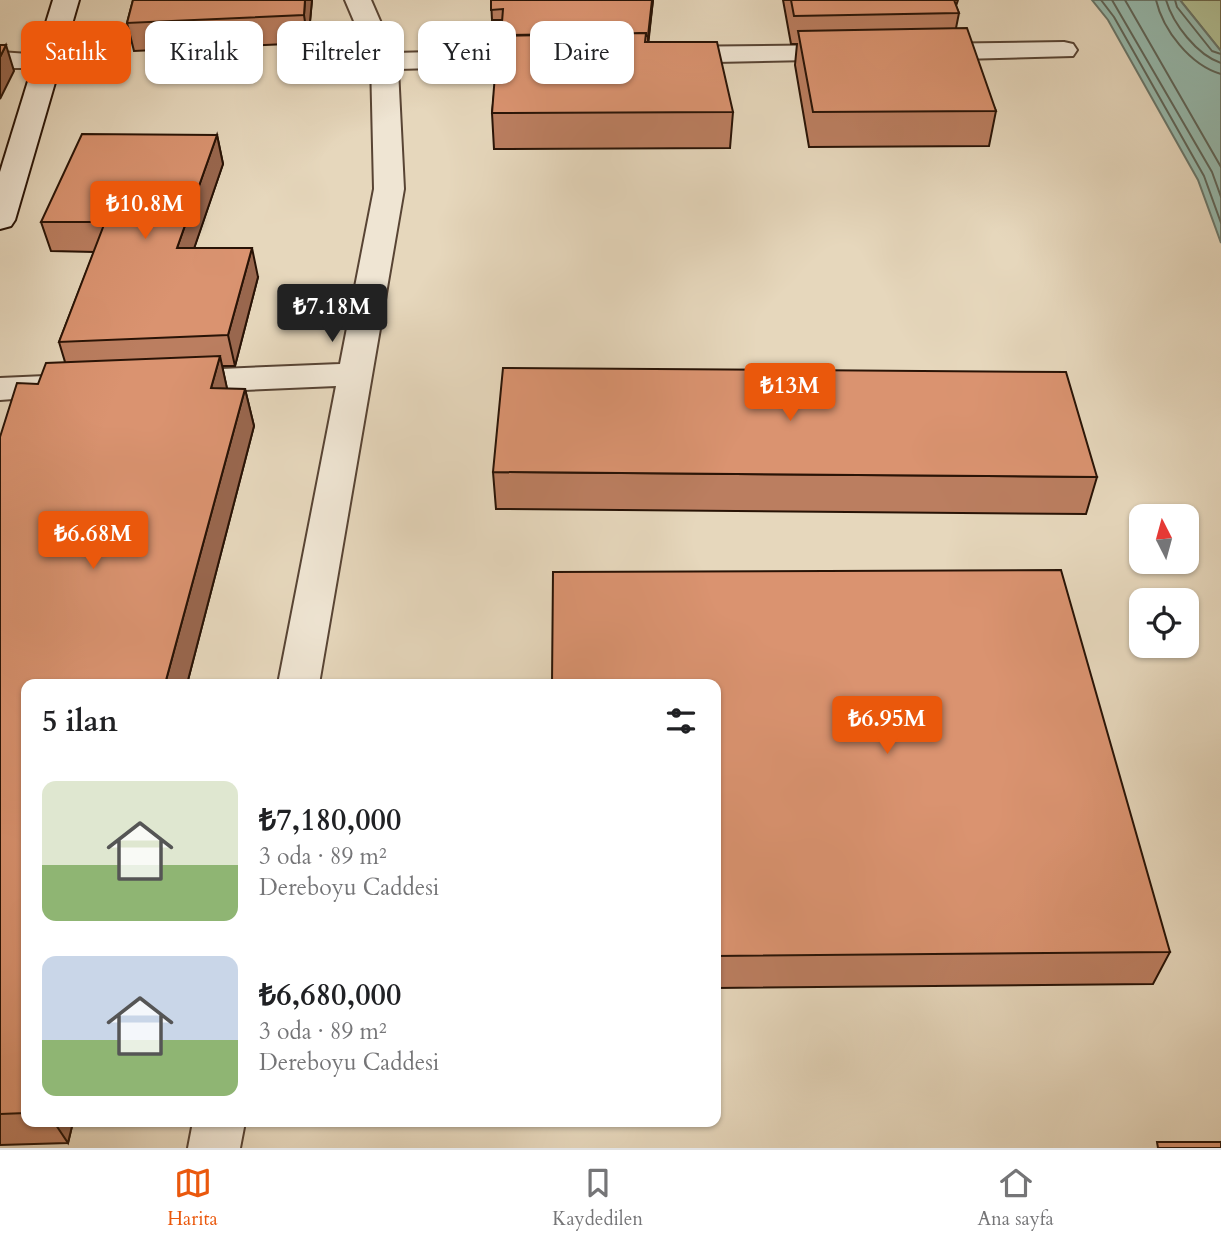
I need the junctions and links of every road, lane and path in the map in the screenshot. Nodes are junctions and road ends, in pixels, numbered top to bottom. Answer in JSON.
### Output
{"nodes":[{"id":1,"x":66,"y":0,"type":"edge"},
{"id":2,"x":358,"y":0,"type":"edge"},
{"id":3,"x":60,"y":21,"type":"edge"},
{"id":4,"x":367,"y":21,"type":"edge"},
{"id":5,"x":1064,"y":50,"type":"dead end"},
{"id":6,"x":871,"y":52,"type":"edge"},
{"id":7,"x":898,"y":52,"type":"edge"},
{"id":8,"x":636,"y":55,"type":"edge"},
{"id":9,"x":530,"y":57,"type":"edge"},
{"id":10,"x":0,"y":60,"type":"edge"},
{"id":11,"x":404,"y":60,"type":"edge"},
{"id":12,"x":21,"y":61,"type":"edge"},
{"id":13,"x":39,"y":84,"type":"edge"},
{"id":14,"x":385,"y":84,"type":"edge"},
{"id":15,"x":11,"y":152,"type":"edge"},
{"id":16,"x":0,"y":220,"type":"edge"},
{"id":17,"x":354,"y":374,"type":"junction"},
{"id":18,"x":136,"y":383,"type":"edge"},
{"id":19,"x":95,"y":385,"type":"edge"},
{"id":20,"x":0,"y":389,"type":"edge"},
{"id":21,"x":299,"y":679,"type":"edge"},
{"id":22,"x":218,"y":1127,"type":"edge"},
{"id":23,"x":214,"y":1148,"type":"edge"}],
"edges":[{"from":1,"to":3,"type":"street"},
{"from":2,"to":4,"type":"street"},
{"from":5,"to":7,"type":"street"},
{"from":6,"to":8,"type":"street"},
{"from":9,"to":11,"type":"street"},
{"from":10,"to":12,"type":"street"},
{"from":13,"to":15,"type":"street"},
{"from":14,"to":17,"type":"street"},
{"from":15,"to":16,"type":"street"},
{"from":17,"to":18,"type":"street"},
{"from":17,"to":21,"type":"street"},
{"from":19,"to":20,"type":"street"},
{"from":22,"to":23,"type":"street"}]}
